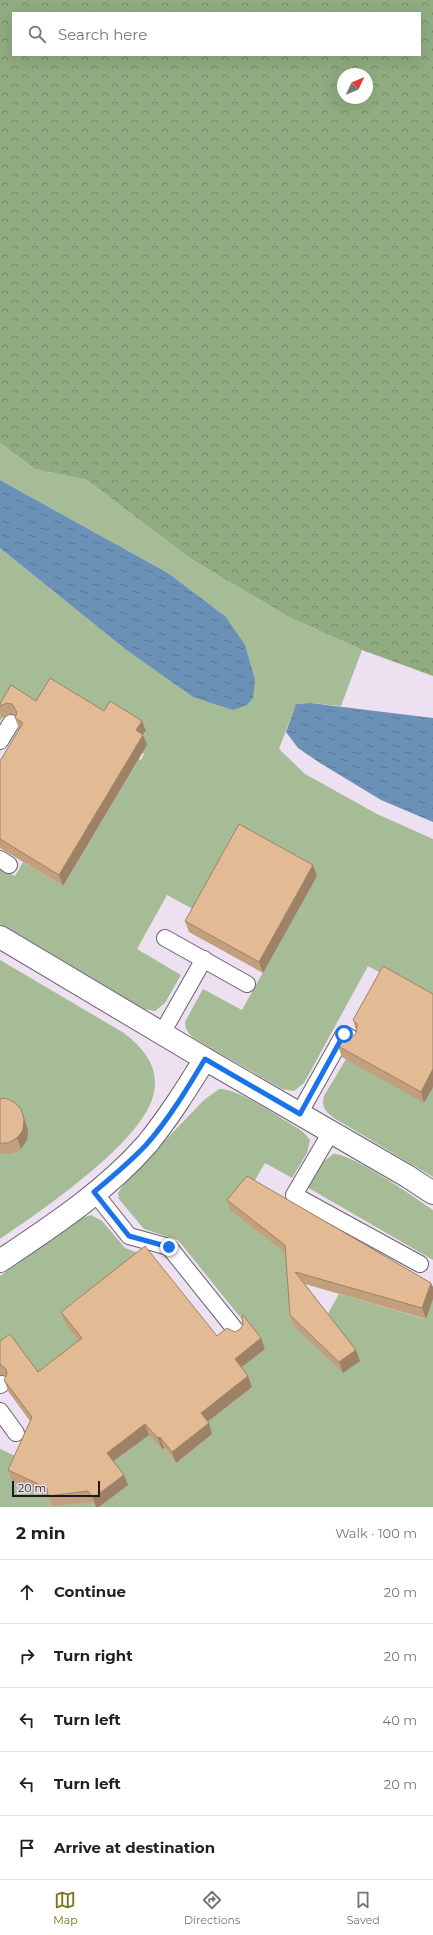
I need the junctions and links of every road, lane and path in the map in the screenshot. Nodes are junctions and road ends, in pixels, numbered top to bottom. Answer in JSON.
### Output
{"nodes":[{"id":1,"x":11,"y":723,"type":"dead end"},
{"id":2,"x":0,"y":741,"type":"edge"},
{"id":3,"x":0,"y":937,"type":"edge"},
{"id":4,"x":165,"y":938,"type":"dead end"},
{"id":5,"x":204,"y":959,"type":"junction"},
{"id":6,"x":248,"y":984,"type":"dead end"},
{"id":7,"x":162,"y":1034,"type":"junction"},
{"id":8,"x":352,"y":1039,"type":"edge"},
{"id":9,"x":205,"y":1059,"type":"junction"},
{"id":10,"x":300,"y":1114,"type":"junction"},
{"id":11,"x":331,"y":1132,"type":"junction"},
{"id":12,"x":94,"y":1192,"type":"junction"},
{"id":13,"x":433,"y":1193,"type":"edge"},
{"id":14,"x":0,"y":1262,"type":"edge"},
{"id":15,"x":420,"y":1264,"type":"dead end"},
{"id":16,"x":238,"y":1333,"type":"edge"},
{"id":17,"x":0,"y":1411,"type":"edge"},
{"id":18,"x":16,"y":1433,"type":"dead end"}],
"edges":[{"from":1,"to":2,"type":"lane"},
{"from":3,"to":7,"type":"street"},
{"from":4,"to":5,"type":"lane"},
{"from":5,"to":6,"type":"lane"},
{"from":5,"to":7,"type":"lane"},
{"from":7,"to":9,"type":"street"},
{"from":8,"to":10,"type":"lane"},
{"from":9,"to":10,"type":"street"},
{"from":9,"to":12,"type":"street"},
{"from":10,"to":11,"type":"street"},
{"from":11,"to":13,"type":"street"},
{"from":11,"to":15,"type":"lane"},
{"from":12,"to":14,"type":"street"},
{"from":12,"to":16,"type":"lane"},
{"from":17,"to":18,"type":"lane"}]}
